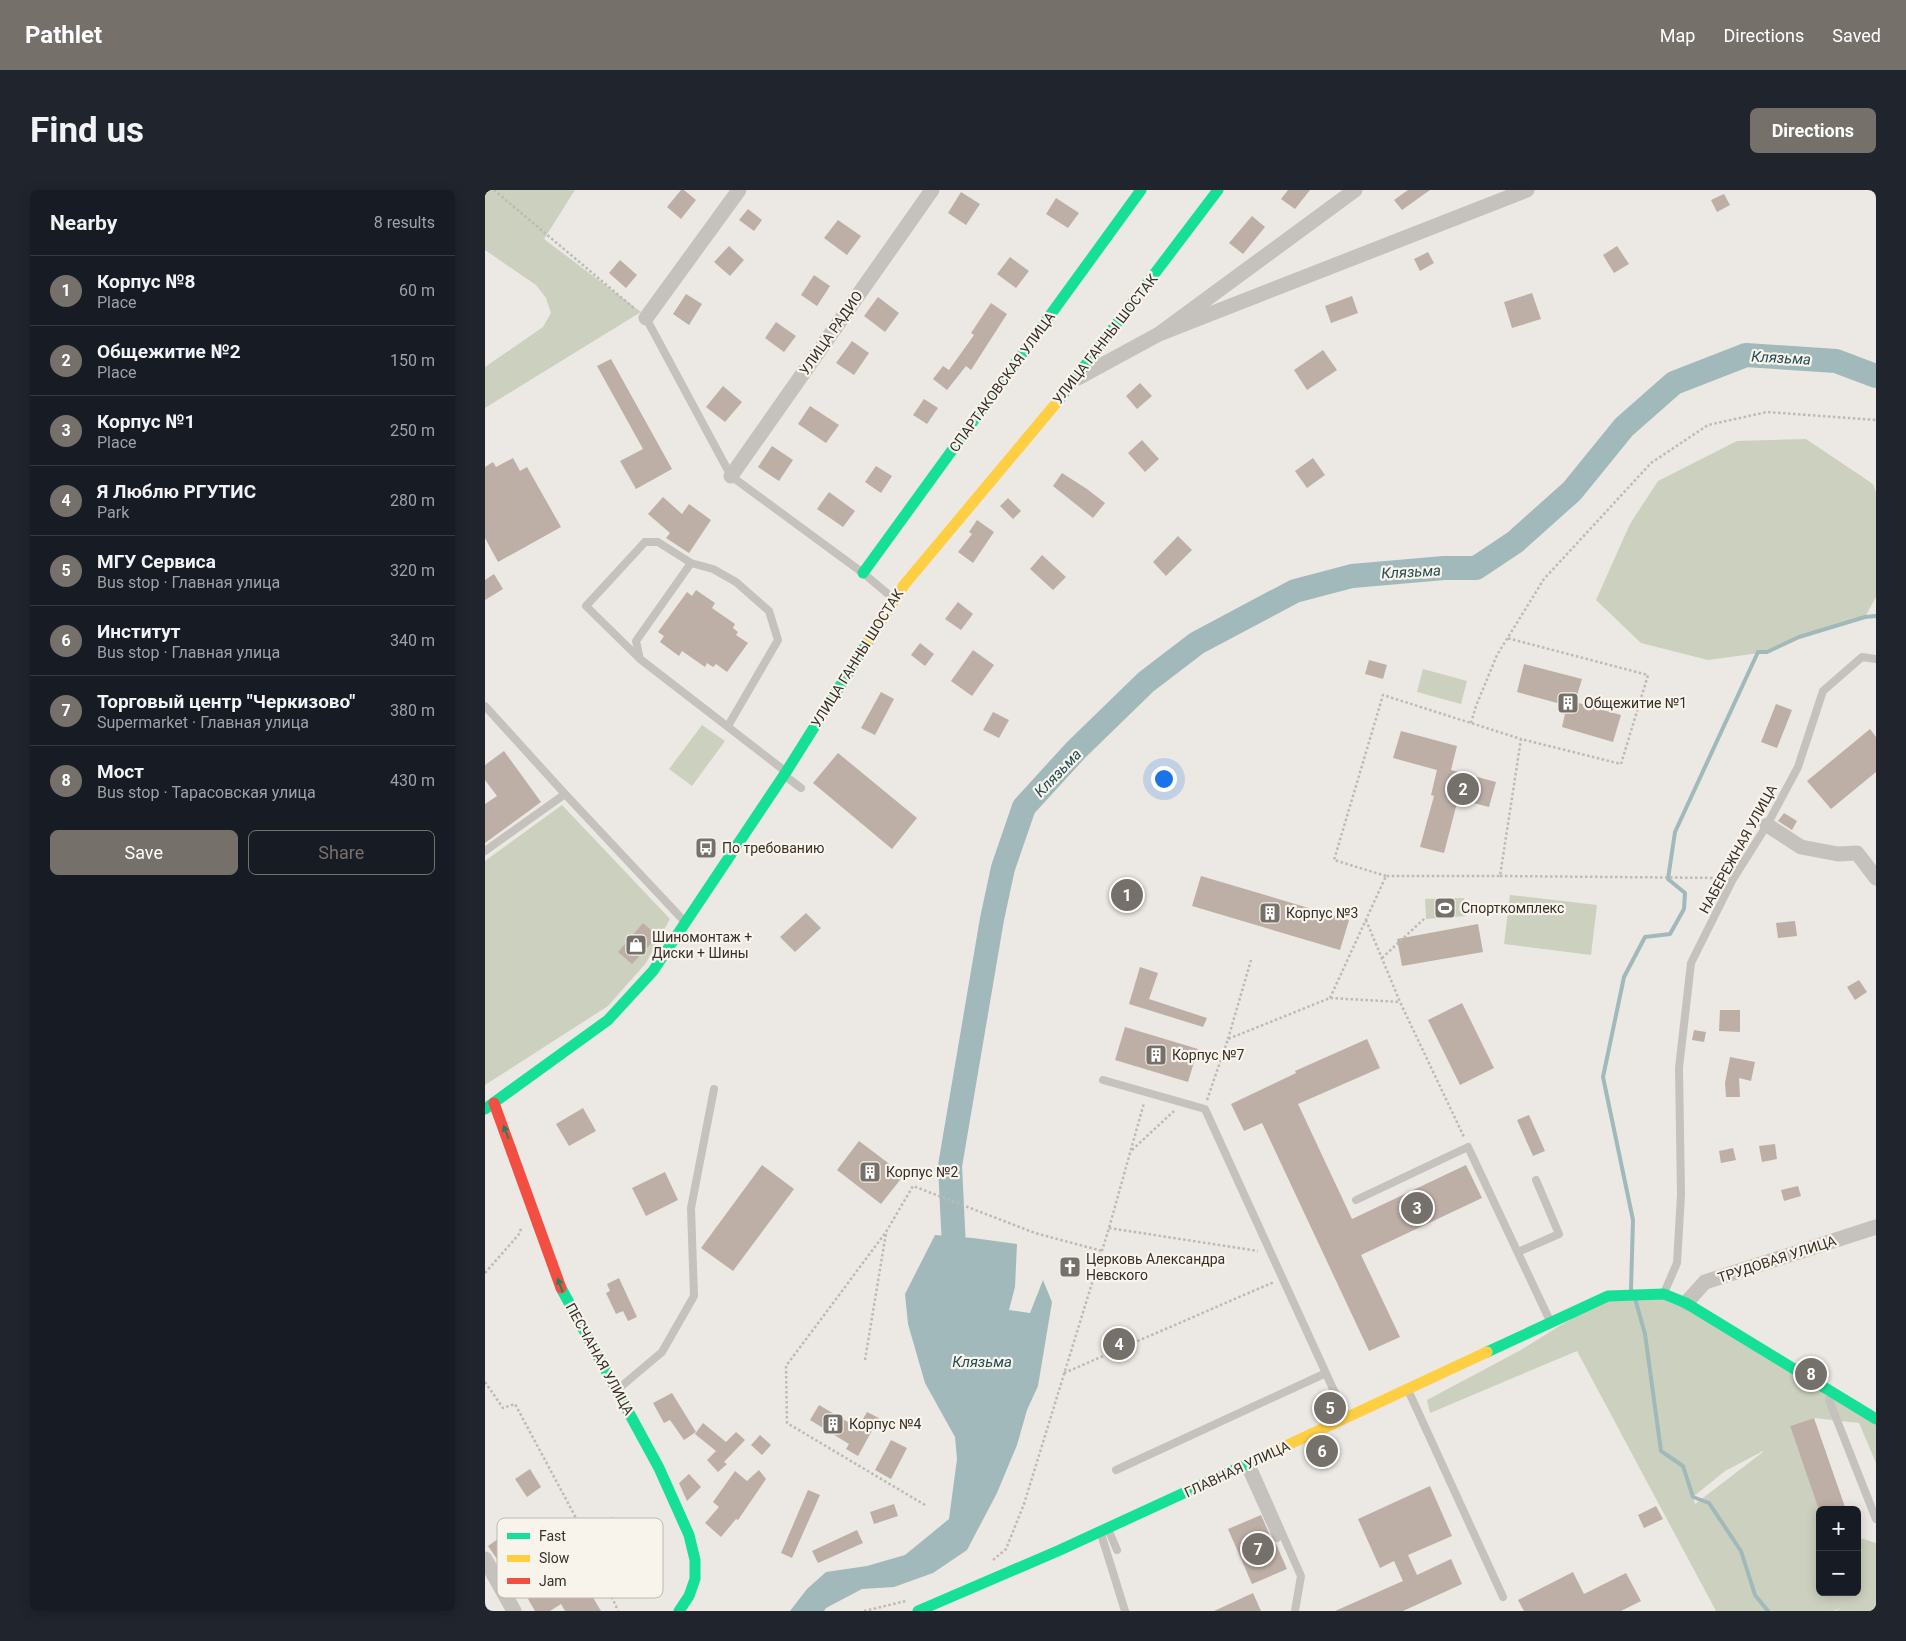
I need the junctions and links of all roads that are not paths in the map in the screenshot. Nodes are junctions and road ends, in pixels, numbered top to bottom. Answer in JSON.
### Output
{"nodes":[{"id":1,"x":739,"y":190,"type":"edge"},
{"id":2,"x":932,"y":190,"type":"edge"},
{"id":3,"x":1141,"y":190,"type":"edge"},
{"id":4,"x":1218,"y":190,"type":"edge"},
{"id":5,"x":1355,"y":190,"type":"edge"},
{"id":6,"x":1527,"y":190,"type":"edge"},
{"id":7,"x":646,"y":318,"type":"joint"},
{"id":8,"x":1159,"y":334,"type":"junction"},
{"id":9,"x":1075,"y":380,"type":"junction"},
{"id":10,"x":731,"y":476,"type":"junction"},
{"id":11,"x":691,"y":563,"type":"junction"},
{"id":12,"x":863,"y":574,"type":"junction"},
{"id":13,"x":895,"y":599,"type":"junction"},
{"id":14,"x":640,"y":659,"type":"junction"},
{"id":15,"x":1876,"y":659,"type":"edge"},
{"id":16,"x":485,"y":706,"type":"edge"},
{"id":17,"x":728,"y":726,"type":"junction"},
{"id":18,"x":785,"y":774,"type":"junction"},
{"id":19,"x":801,"y":788,"type":"dead end"},
{"id":20,"x":565,"y":794,"type":"junction"},
{"id":21,"x":1767,"y":825,"type":"junction"},
{"id":22,"x":485,"y":851,"type":"edge"},
{"id":23,"x":1876,"y":878,"type":"edge"},
{"id":24,"x":687,"y":923,"type":"junction"},
{"id":25,"x":1103,"y":1080,"type":"dead end"},
{"id":26,"x":715,"y":1089,"type":"dead end"},
{"id":27,"x":489,"y":1106,"type":"edge"},
{"id":28,"x":1537,"y":1180,"type":"dead end"},
{"id":29,"x":1356,"y":1200,"type":"dead end"},
{"id":30,"x":1876,"y":1227,"type":"edge"},
{"id":31,"x":1518,"y":1252,"type":"junction"},
{"id":32,"x":1664,"y":1294,"type":"junction"},
{"id":33,"x":1686,"y":1303,"type":"junction"},
{"id":34,"x":1551,"y":1323,"type":"junction"},
{"id":35,"x":1326,"y":1372,"type":"junction"},
{"id":36,"x":617,"y":1390,"type":"junction"},
{"id":37,"x":1408,"y":1390,"type":"junction"},
{"id":38,"x":1833,"y":1392,"type":"junction"},
{"id":39,"x":1346,"y":1419,"type":"junction"},
{"id":40,"x":1876,"y":1419,"type":"edge"},
{"id":41,"x":1248,"y":1464,"type":"junction"},
{"id":42,"x":1116,"y":1470,"type":"dead end"},
{"id":43,"x":1876,"y":1519,"type":"edge"},
{"id":44,"x":1104,"y":1530,"type":"junction"},
{"id":45,"x":1277,"y":1538,"type":"dead end"},
{"id":46,"x":1117,"y":1550,"type":"dead end"},
{"id":47,"x":485,"y":1559,"type":"edge"},
{"id":48,"x":497,"y":1581,"type":"edge"},
{"id":49,"x":1503,"y":1597,"type":"dead end"},
{"id":50,"x":507,"y":1598,"type":"edge"},
{"id":51,"x":514,"y":1611,"type":"edge"},
{"id":52,"x":679,"y":1611,"type":"edge"},
{"id":53,"x":918,"y":1611,"type":"edge"},
{"id":54,"x":1125,"y":1611,"type":"edge"},
{"id":55,"x":1295,"y":1611,"type":"edge"}],
"edges":[{"from":1,"to":7,"type":"street"},
{"from":2,"to":10,"type":"street","name":"УЛИЦА РАДИО"},
{"from":3,"to":12,"type":"main road","name":"СПАРТАКОВСКАЯ УЛИЦА"},
{"from":4,"to":9,"type":"main road","name":"УЛИЦА ГАННЫ ШОСТАК"},
{"from":5,"to":8,"type":"street"},
{"from":6,"to":8,"type":"street"},
{"from":7,"to":10,"type":"lane"},
{"from":8,"to":9,"type":"street"},
{"from":9,"to":13,"type":"main road","name":"УЛИЦА ГАННЫ ШОСТАК"},
{"from":10,"to":12,"type":"lane"},
{"from":11,"to":14,"type":"lane"},
{"from":11,"to":14,"type":"lane"},
{"from":11,"to":17,"type":"lane"},
{"from":12,"to":13,"type":"lane"},
{"from":13,"to":18,"type":"main road","name":"УЛИЦА ГАННЫ ШОСТАК"},
{"from":14,"to":17,"type":"lane"},
{"from":15,"to":21,"type":"lane","name":"НАБЕРЕЖНАЯ УЛИЦА"},
{"from":16,"to":20,"type":"lane"},
{"from":17,"to":18,"type":"lane"},
{"from":18,"to":19,"type":"lane"},
{"from":18,"to":24,"type":"main road","name":"УЛИЦА ГАННЫ ШОСТАК"},
{"from":20,"to":22,"type":"lane"},
{"from":20,"to":24,"type":"lane"},
{"from":21,"to":23,"type":"street"},
{"from":21,"to":32,"type":"lane","name":"НАБЕРЕЖНАЯ УЛИЦА"},
{"from":24,"to":27,"type":"main road","name":"УЛИЦА ГАННЫ ШОСТАК"},
{"from":25,"to":35,"type":"lane"},
{"from":26,"to":36,"type":"lane"},
{"from":36,"to":27,"type":"main road","name":"ПЕСЧАНАЯ УЛИЦА","one_way":true},
{"from":28,"to":31,"type":"lane"},
{"from":29,"to":31,"type":"lane"},
{"from":30,"to":33,"type":"street","name":"ТРУДОВАЯ УЛИЦА"},
{"from":31,"to":34,"type":"lane"},
{"from":32,"to":33,"type":"main road"},
{"from":32,"to":34,"type":"main road","name":"ГЛАВНАЯ УЛИЦА"},
{"from":33,"to":38,"type":"main road"},
{"from":34,"to":37,"type":"main road","name":"ГЛАВНАЯ УЛИЦА"},
{"from":35,"to":39,"type":"lane"},
{"from":35,"to":42,"type":"lane"},
{"from":36,"to":52,"type":"main road","name":"ПЕСЧАНАЯ УЛИЦА"},
{"from":37,"to":39,"type":"main road","name":"ГЛАВНАЯ УЛИЦА"},
{"from":37,"to":49,"type":"lane"},
{"from":38,"to":40,"type":"main road"},
{"from":38,"to":43,"type":"lane"},
{"from":39,"to":41,"type":"main road","name":"ГЛАВНАЯ УЛИЦА"},
{"from":41,"to":44,"type":"main road","name":"ГЛАВНАЯ УЛИЦА"},
{"from":41,"to":45,"type":"lane"},
{"from":41,"to":55,"type":"lane"},
{"from":44,"to":46,"type":"lane"},
{"from":44,"to":53,"type":"main road","name":"ГЛАВНАЯ УЛИЦА"},
{"from":44,"to":54,"type":"lane"},
{"from":47,"to":48,"type":"street"},
{"from":50,"to":51,"type":"street"}]}
